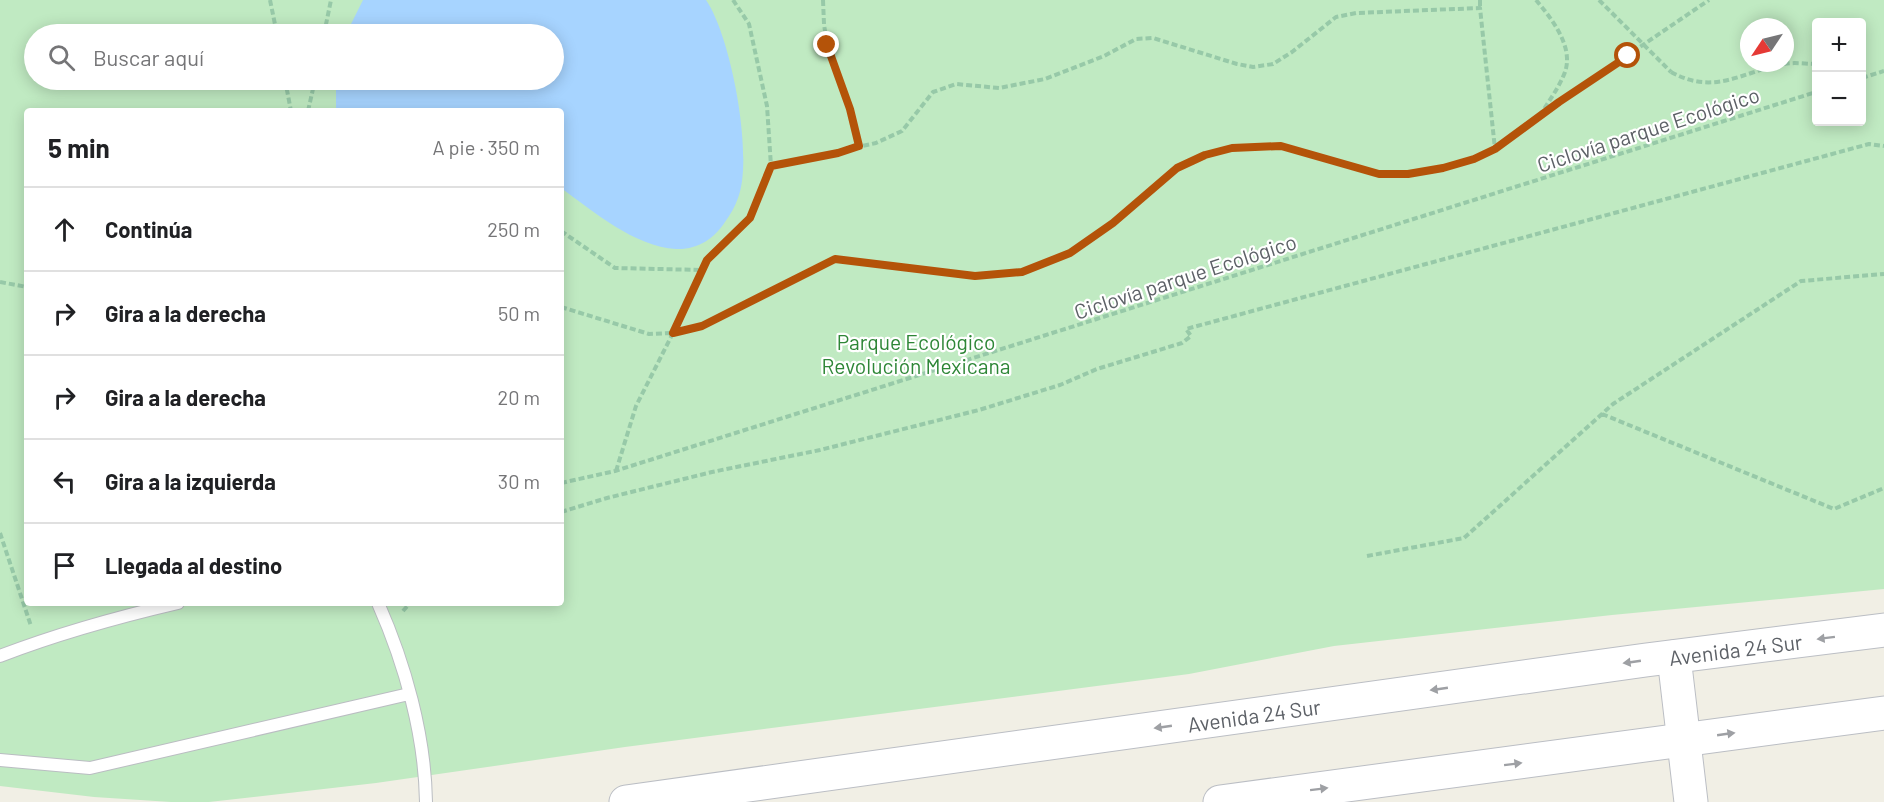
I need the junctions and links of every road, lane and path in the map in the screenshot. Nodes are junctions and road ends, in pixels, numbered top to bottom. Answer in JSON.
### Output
{"nodes":[{"id":1,"x":270,"y":0,"type":"edge"},
{"id":2,"x":331,"y":0,"type":"edge"},
{"id":3,"x":733,"y":0,"type":"edge"},
{"id":4,"x":823,"y":0,"type":"edge"},
{"id":5,"x":1480,"y":0,"type":"edge"},
{"id":6,"x":1536,"y":0,"type":"edge"},
{"id":7,"x":1599,"y":0,"type":"edge"},
{"id":8,"x":1709,"y":0,"type":"edge"},
{"id":9,"x":1480,"y":8,"type":"junction"},
{"id":10,"x":275,"y":24,"type":"edge"},
{"id":11,"x":326,"y":24,"type":"edge"},
{"id":12,"x":1812,"y":64,"type":"edge"},
{"id":13,"x":1884,"y":71,"type":"edge"},
{"id":14,"x":1866,"y":76,"type":"edge"},
{"id":15,"x":287,"y":90,"type":"edge"},
{"id":16,"x":313,"y":90,"type":"edge"},
{"id":17,"x":1812,"y":93,"type":"edge"},
{"id":18,"x":290,"y":108,"type":"edge"},
{"id":19,"x":309,"y":108,"type":"edge"},
{"id":20,"x":1537,"y":120,"type":"junction"},
{"id":21,"x":859,"y":146,"type":"junction"},
{"id":22,"x":1884,"y":147,"type":"edge"},
{"id":23,"x":1495,"y":149,"type":"junction"},
{"id":24,"x":771,"y":166,"type":"junction"},
{"id":25,"x":564,"y":233,"type":"edge"},
{"id":26,"x":702,"y":270,"type":"junction"},
{"id":27,"x":1884,"y":274,"type":"edge"},
{"id":28,"x":0,"y":282,"type":"edge"},
{"id":29,"x":24,"y":286,"type":"edge"},
{"id":30,"x":564,"y":308,"type":"edge"},
{"id":31,"x":673,"y":333,"type":"junction"},
{"id":32,"x":1602,"y":414,"type":"junction"},
{"id":33,"x":615,"y":471,"type":"junction"},
{"id":34,"x":564,"y":482,"type":"edge"},
{"id":35,"x":1884,"y":488,"type":"edge"},
{"id":36,"x":564,"y":511,"type":"edge"},
{"id":37,"x":0,"y":533,"type":"edge"},
{"id":38,"x":1366,"y":556,"type":"dead end"},
{"id":39,"x":24,"y":606,"type":"edge"},
{"id":40,"x":24,"y":606,"type":"edge"},
{"id":41,"x":167,"y":606,"type":"edge"},
{"id":42,"x":379,"y":606,"type":"edge"},
{"id":43,"x":1884,"y":630,"type":"edge"},
{"id":44,"x":36,"y":642,"type":"junction"},
{"id":45,"x":0,"y":656,"type":"edge"},
{"id":46,"x":1674,"y":657,"type":"junction"},
{"id":47,"x":409,"y":694,"type":"junction"},
{"id":48,"x":1884,"y":712,"type":"edge"},
{"id":49,"x":1684,"y":740,"type":"junction"},
{"id":50,"x":0,"y":760,"type":"edge"},
{"id":51,"x":426,"y":802,"type":"edge"},
{"id":52,"x":626,"y":802,"type":"edge"},
{"id":53,"x":1220,"y":802,"type":"edge"},
{"id":54,"x":1691,"y":802,"type":"edge"}],
"edges":[{"from":1,"to":10,"type":"path"},
{"from":2,"to":11,"type":"path"},
{"from":3,"to":24,"type":"path"},
{"from":4,"to":21,"type":"path"},
{"from":5,"to":9,"type":"path"},
{"from":6,"to":20,"type":"path"},
{"from":7,"to":12,"type":"path","bridge":true},
{"from":8,"to":20,"type":"path"},
{"from":9,"to":21,"type":"path"},
{"from":9,"to":23,"type":"path"},
{"from":13,"to":14,"type":"path"},
{"from":15,"to":18,"type":"path"},
{"from":16,"to":19,"type":"path"},
{"from":17,"to":33,"type":"path","name":"Ciclovía parque Ecológico"},
{"from":20,"to":23,"type":"path"},
{"from":21,"to":24,"type":"path"},
{"from":22,"to":36,"type":"path"},
{"from":23,"to":31,"type":"path"},
{"from":24,"to":26,"type":"path"},
{"from":25,"to":26,"type":"path"},
{"from":26,"to":31,"type":"path"},
{"from":27,"to":32,"type":"path"},
{"from":28,"to":29,"type":"path"},
{"from":30,"to":31,"type":"path"},
{"from":31,"to":33,"type":"path"},
{"from":32,"to":35,"type":"path"},
{"from":32,"to":38,"type":"path"},
{"from":33,"to":34,"type":"path","name":"Ciclovía parque Ecológico"},
{"from":37,"to":39,"type":"path"},
{"from":40,"to":44,"type":"path"},
{"from":41,"to":44,"type":"lane"},
{"from":42,"to":47,"type":"lane"},
{"from":43,"to":46,"type":"main road","name":"Avenida 24 Sur","one_way":true},
{"from":44,"to":45,"type":"lane"},
{"from":46,"to":49,"type":"main road"},
{"from":46,"to":52,"type":"main road","name":"Avenida 24 Sur","one_way":true},
{"from":47,"to":50,"type":"lane"},
{"from":47,"to":51,"type":"lane"},
{"from":49,"to":48,"type":"main road","one_way":true},
{"from":53,"to":49,"type":"main road","one_way":true},
{"from":49,"to":54,"type":"main road"}]}
